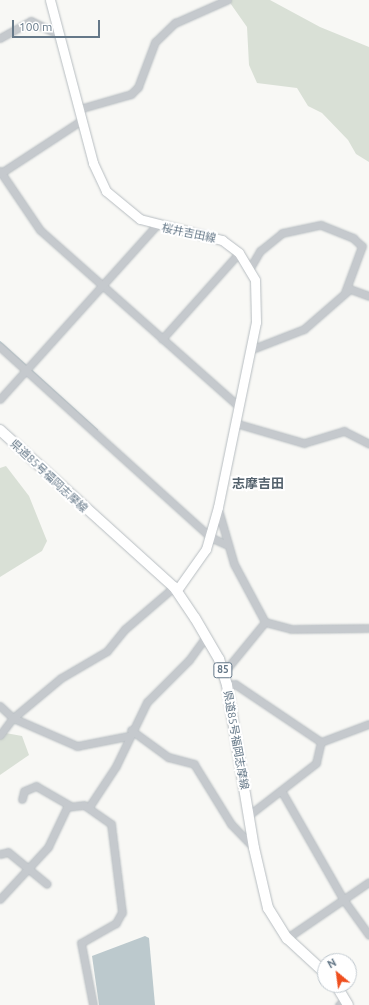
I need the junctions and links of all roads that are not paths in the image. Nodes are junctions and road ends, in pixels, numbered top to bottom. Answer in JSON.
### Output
{"nodes":[{"id":1,"x":50,"y":0,"type":"edge"},
{"id":2,"x":227,"y":0,"type":"edge"},
{"id":3,"x":58,"y":34,"type":"junction"},
{"id":4,"x":0,"y":38,"type":"edge"},
{"id":5,"x":79,"y":109,"type":"junction"},
{"id":6,"x":82,"y":120,"type":"junction"},
{"id":7,"x":1,"y":172,"type":"edge"},
{"id":8,"x":156,"y":226,"type":"junction"},
{"id":9,"x":239,"y":253,"type":"junction"},
{"id":10,"x":250,"y":268,"type":"junction"},
{"id":11,"x":104,"y":284,"type":"junction"},
{"id":12,"x":345,"y":292,"type":"junction"},
{"id":13,"x":369,"y":296,"type":"edge"},
{"id":14,"x":162,"y":339,"type":"junction"},
{"id":15,"x":0,"y":347,"type":"edge"},
{"id":16,"x":250,"y":350,"type":"junction"},
{"id":17,"x":26,"y":371,"type":"junction"},
{"id":18,"x":0,"y":399,"type":"edge"},
{"id":19,"x":238,"y":406,"type":"junction"},
{"id":20,"x":235,"y":423,"type":"junction"},
{"id":21,"x":0,"y":430,"type":"edge"},
{"id":22,"x":369,"y":444,"type":"edge"},
{"id":23,"x":218,"y":507,"type":"junction"},
{"id":24,"x":210,"y":536,"type":"junction"},
{"id":25,"x":226,"y":544,"type":"junction"},
{"id":26,"x":176,"y":588,"type":"junction"},
{"id":27,"x":266,"y":622,"type":"junction"},
{"id":28,"x":369,"y":628,"type":"edge"},
{"id":29,"x":206,"y":637,"type":"junction"},
{"id":30,"x":222,"y":668,"type":"junction"},
{"id":31,"x":227,"y":685,"type":"junction"},
{"id":32,"x":0,"y":706,"type":"edge"},
{"id":33,"x":13,"y":718,"type":"junction"},
{"id":34,"x":369,"y":724,"type":"edge"},
{"id":35,"x":129,"y":733,"type":"junction"},
{"id":36,"x":0,"y":735,"type":"edge"},
{"id":37,"x":321,"y":742,"type":"junction"},
{"id":38,"x":282,"y":792,"type":"junction"},
{"id":39,"x":22,"y":799,"type":"dead end"},
{"id":40,"x":70,"y":806,"type":"junction"},
{"id":41,"x":89,"y":808,"type":"junction"},
{"id":42,"x":249,"y":815,"type":"junction"},
{"id":43,"x":254,"y":848,"type":"junction"},
{"id":44,"x":0,"y":854,"type":"edge"},
{"id":45,"x":28,"y":866,"type":"junction"},
{"id":46,"x":369,"y":882,"type":"edge"},
{"id":47,"x":47,"y":884,"type":"dead end"},
{"id":48,"x":0,"y":899,"type":"edge"},
{"id":49,"x":343,"y":899,"type":"junction"},
{"id":50,"x":369,"y":935,"type":"edge"},
{"id":51,"x":287,"y":938,"type":"junction"},
{"id":52,"x":317,"y":966,"type":"edge"},
{"id":53,"x":340,"y":993,"type":"edge"},
{"id":54,"x":344,"y":1003,"type":"edge"},
{"id":55,"x":92,"y":1005,"type":"edge"}],
"edges":[{"from":1,"to":3,"type":"main road","name":"桜井吉田線"},
{"from":2,"to":5,"type":"street"},
{"from":3,"to":4,"type":"street"},
{"from":3,"to":5,"type":"main road","name":"桜井吉田線"},
{"from":5,"to":6,"type":"main road","name":"桜井吉田線"},
{"from":6,"to":7,"type":"street"},
{"from":6,"to":8,"type":"main road","name":"桜井吉田線"},
{"from":7,"to":11,"type":"street"},
{"from":8,"to":9,"type":"main road","name":"桜井吉田線"},
{"from":8,"to":11,"type":"street"},
{"from":9,"to":10,"type":"main road","name":"桜井吉田線"},
{"from":9,"to":14,"type":"street"},
{"from":10,"to":12,"type":"street"},
{"from":10,"to":16,"type":"main road","name":"桜井吉田線"},
{"from":11,"to":14,"type":"street"},
{"from":11,"to":17,"type":"street"},
{"from":12,"to":13,"type":"street"},
{"from":12,"to":16,"type":"street"},
{"from":14,"to":19,"type":"street"},
{"from":15,"to":17,"type":"street"},
{"from":16,"to":19,"type":"main road","name":"桜井吉田線"},
{"from":17,"to":18,"type":"street"},
{"from":17,"to":24,"type":"street"},
{"from":19,"to":20,"type":"main road","name":"桜井吉田線"},
{"from":20,"to":22,"type":"street"},
{"from":20,"to":23,"type":"main road","name":"桜井吉田線"},
{"from":21,"to":26,"type":"main road","name":"県道85号福岡志摩線","number":"85"},
{"from":23,"to":24,"type":"main road","name":"桜井吉田線"},
{"from":23,"to":25,"type":"street","name":"桜井吉田線"},
{"from":24,"to":25,"type":"street"},
{"from":24,"to":26,"type":"main road","name":"桜井吉田線"},
{"from":25,"to":27,"type":"street","name":"桜井吉田線"},
{"from":26,"to":29,"type":"main road","name":"県道85号福岡志摩線","number":"85"},
{"from":26,"to":33,"type":"street"},
{"from":27,"to":28,"type":"street"},
{"from":27,"to":30,"type":"street"},
{"from":29,"to":30,"type":"main road","name":"県道85号福岡志摩線","number":"85"},
{"from":29,"to":35,"type":"street"},
{"from":30,"to":31,"type":"main road","name":"県道85号福岡志摩線","number":"85"},
{"from":31,"to":37,"type":"street"},
{"from":31,"to":42,"type":"main road","name":"県道85号福岡志摩線","number":"85"},
{"from":32,"to":33,"type":"street"},
{"from":33,"to":35,"type":"street"},
{"from":33,"to":36,"type":"street"},
{"from":34,"to":37,"type":"street"},
{"from":35,"to":41,"type":"street"},
{"from":35,"to":43,"type":"street"},
{"from":37,"to":38,"type":"street"},
{"from":38,"to":42,"type":"street"},
{"from":38,"to":49,"type":"street"},
{"from":39,"to":40,"type":"street"},
{"from":40,"to":41,"type":"street"},
{"from":40,"to":45,"type":"street"},
{"from":41,"to":55,"type":"street"},
{"from":42,"to":43,"type":"main road","name":"県道85号福岡志摩線","number":"85"},
{"from":43,"to":51,"type":"main road","name":"県道85号福岡志摩線","number":"85"},
{"from":44,"to":45,"type":"street"},
{"from":45,"to":47,"type":"street"},
{"from":45,"to":48,"type":"street"},
{"from":46,"to":49,"type":"street"},
{"from":49,"to":50,"type":"street"},
{"from":49,"to":51,"type":"street"},
{"from":51,"to":52,"type":"main road","name":"県道85号福岡志摩線","number":"85"},
{"from":53,"to":54,"type":"main road"}]}
